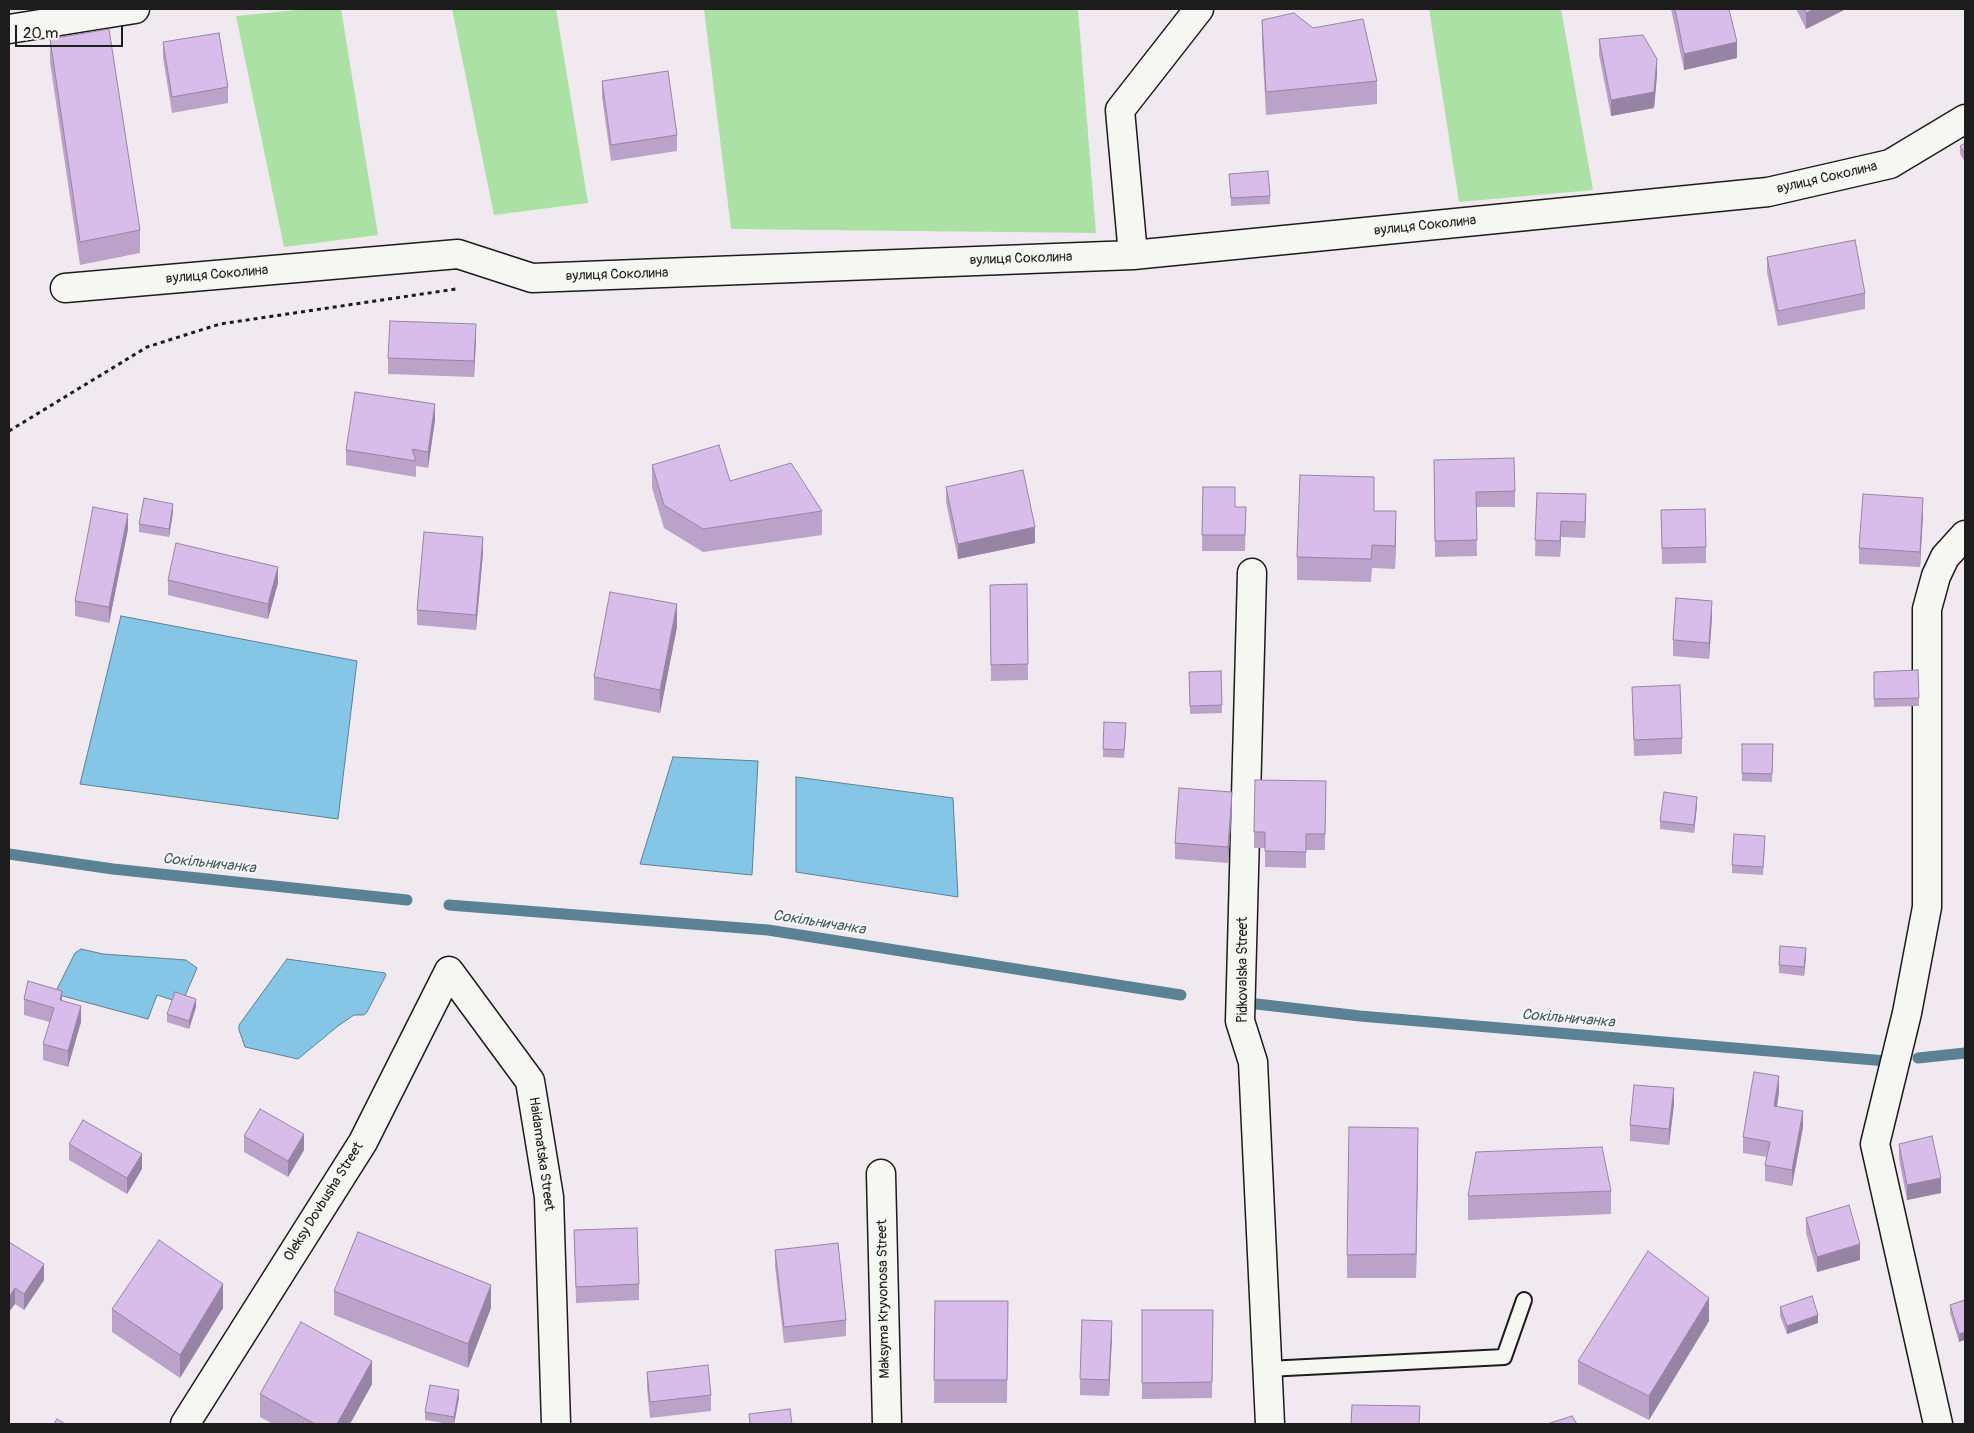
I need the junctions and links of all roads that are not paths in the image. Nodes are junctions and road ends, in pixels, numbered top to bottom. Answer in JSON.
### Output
{"nodes":[{"id":1,"x":135,"y":9,"type":"edge"},
{"id":2,"x":1199,"y":9,"type":"edge"},
{"id":3,"x":9,"y":28,"type":"edge"},
{"id":4,"x":1965,"y":120,"type":"edge"},
{"id":5,"x":1134,"y":255,"type":"junction"},
{"id":6,"x":65,"y":288,"type":"dead end"},
{"id":7,"x":1965,"y":535,"type":"edge"},
{"id":8,"x":1252,"y":573,"type":"dead end"},
{"id":9,"x":449,"y":971,"type":"joint"},
{"id":10,"x":881,"y":1174,"type":"dead end"},
{"id":11,"x":1524,"y":1300,"type":"dead end"},
{"id":12,"x":1267,"y":1369,"type":"junction"},
{"id":13,"x":184,"y":1424,"type":"edge"},
{"id":14,"x":556,"y":1424,"type":"edge"},
{"id":15,"x":887,"y":1424,"type":"edge"},
{"id":16,"x":1270,"y":1424,"type":"edge"},
{"id":17,"x":1938,"y":1424,"type":"edge"}],
"edges":[{"from":1,"to":3,"type":"street"},
{"from":2,"to":5,"type":"street"},
{"from":4,"to":5,"type":"street","name":"вулиця Соколина"},
{"from":5,"to":6,"type":"street","name":"вулиця Соколина"},
{"from":7,"to":17,"type":"street"},
{"from":8,"to":12,"type":"street","name":"Pidkovalska Street"},
{"from":9,"to":13,"type":"street","name":"Oleksy Dovbusha Street"},
{"from":9,"to":14,"type":"street","name":"Haidamatska Street"},
{"from":10,"to":15,"type":"street","name":"Maksyma Kryvonosa Street"},
{"from":11,"to":12,"type":"lane"},
{"from":12,"to":16,"type":"street","name":"Pidkovalska Street"}]}
